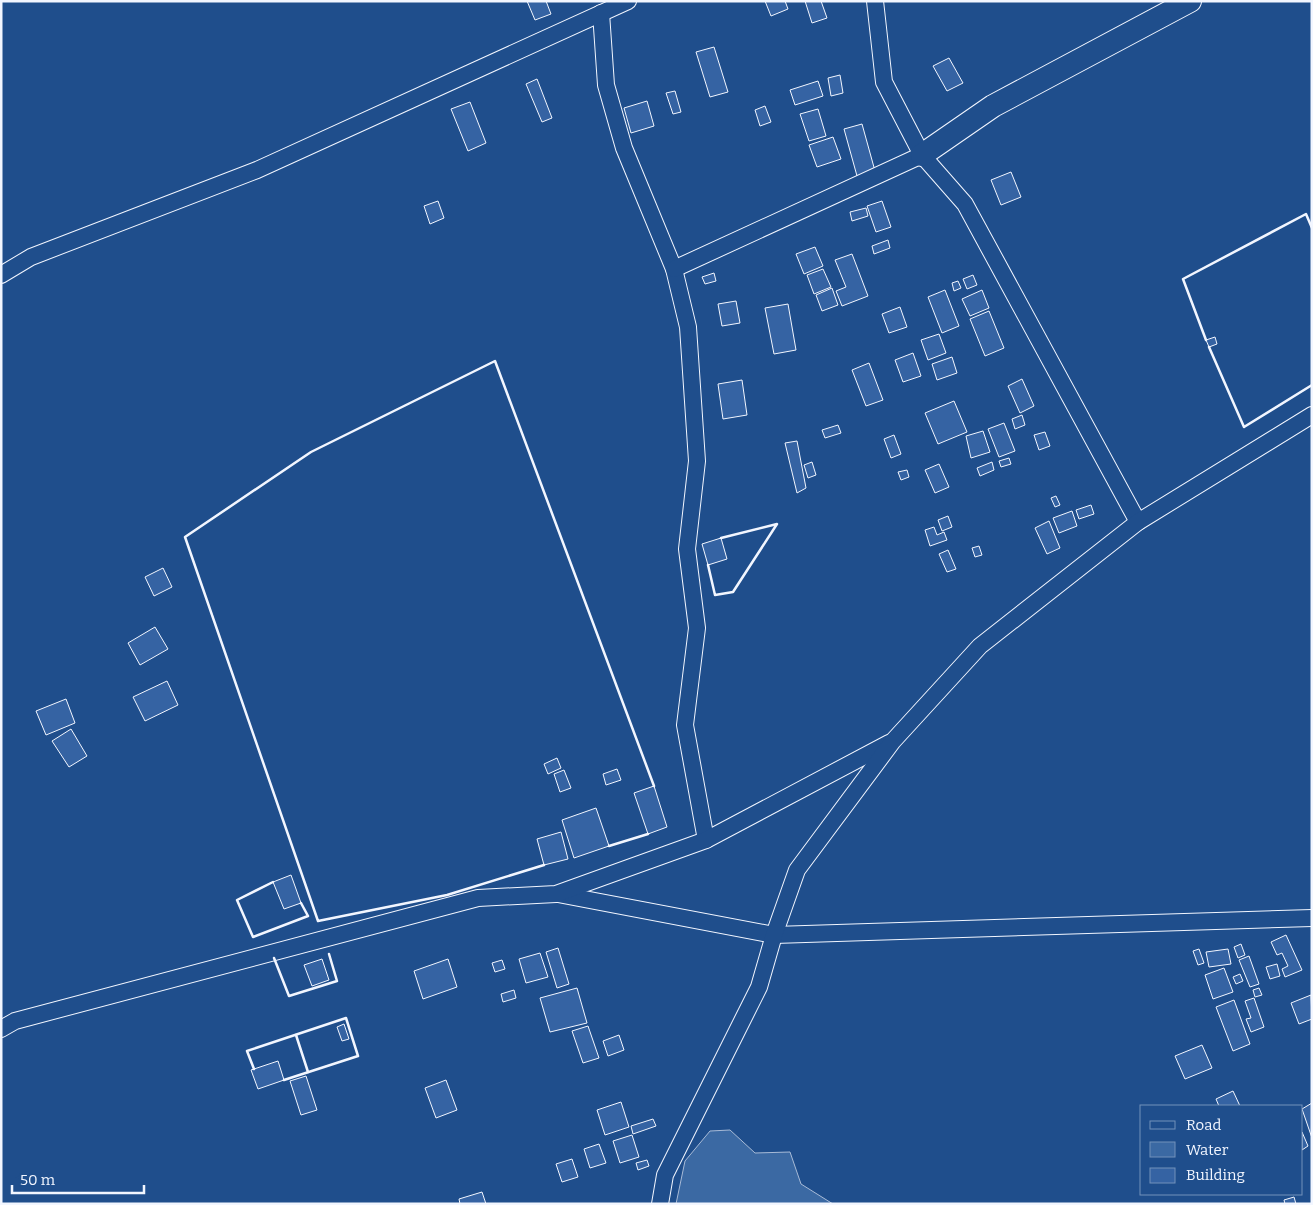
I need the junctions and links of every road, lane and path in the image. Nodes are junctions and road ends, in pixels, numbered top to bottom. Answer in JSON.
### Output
{"nodes":[{"id":1,"x":628,"y":1,"type":"edge"},
{"id":2,"x":1190,"y":1,"type":"edge"},
{"id":3,"x":875,"y":2,"type":"edge"},
{"id":4,"x":601,"y":13,"type":"junction"},
{"id":5,"x":922,"y":155,"type":"junction"},
{"id":6,"x":674,"y":269,"type":"junction"},
{"id":7,"x":1,"y":275,"type":"edge"},
{"id":8,"x":1312,"y":415,"type":"edge"},
{"id":9,"x":1138,"y":522,"type":"junction"},
{"id":10,"x":893,"y":741,"type":"junction"},
{"id":11,"x":706,"y":840,"type":"junction"},
{"id":12,"x":556,"y":894,"type":"junction"},
{"id":13,"x":1312,"y":918,"type":"edge"},
{"id":14,"x":774,"y":935,"type":"junction"},
{"id":15,"x":1,"y":1028,"type":"edge"},
{"id":16,"x":660,"y":1204,"type":"edge"}],
"edges":[{"from":1,"to":4,"type":"street"},
{"from":2,"to":5,"type":"street"},
{"from":3,"to":5,"type":"street"},
{"from":4,"to":6,"type":"street"},
{"from":4,"to":7,"type":"street"},
{"from":5,"to":6,"type":"street"},
{"from":5,"to":9,"type":"street"},
{"from":6,"to":11,"type":"street"},
{"from":8,"to":9,"type":"street"},
{"from":9,"to":10,"type":"street"},
{"from":10,"to":11,"type":"street"},
{"from":10,"to":14,"type":"street"},
{"from":11,"to":12,"type":"street"},
{"from":12,"to":14,"type":"street"},
{"from":12,"to":15,"type":"street"},
{"from":13,"to":14,"type":"street"},
{"from":14,"to":16,"type":"street"}]}
